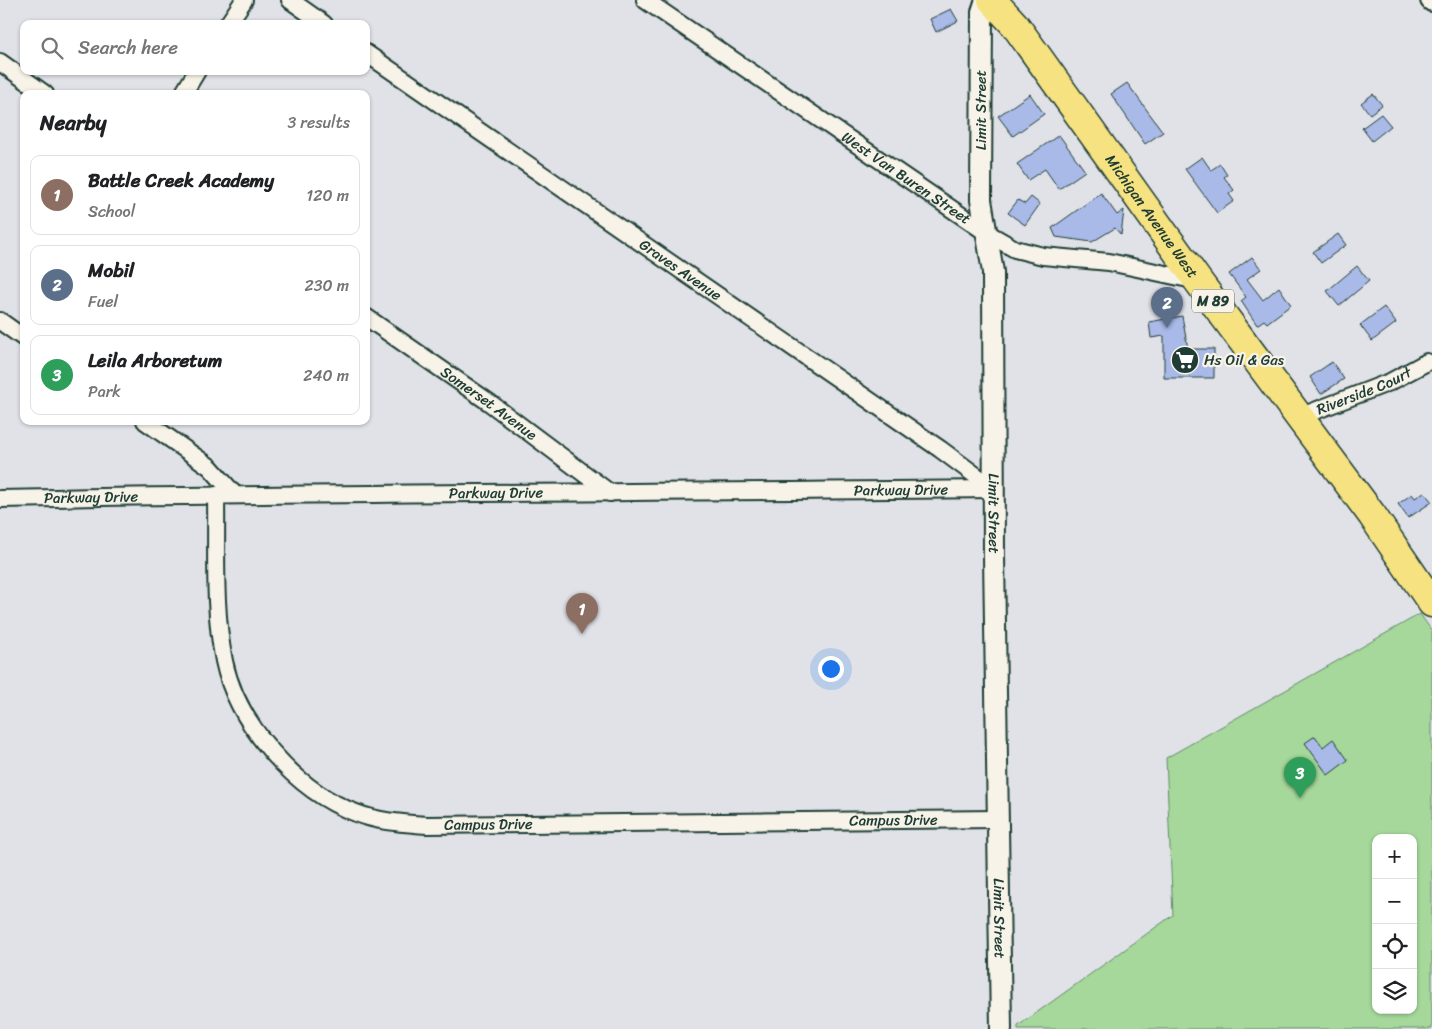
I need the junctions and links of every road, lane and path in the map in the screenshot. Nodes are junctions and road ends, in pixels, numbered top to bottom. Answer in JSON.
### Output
{"nodes":[{"id":1,"x":244,"y":0,"type":"edge"},
{"id":2,"x":290,"y":0,"type":"edge"},
{"id":3,"x":645,"y":0,"type":"edge"},
{"id":4,"x":986,"y":0,"type":"edge"},
{"id":5,"x":992,"y":0,"type":"edge"},
{"id":6,"x":231,"y":20,"type":"edge"},
{"id":7,"x":318,"y":20,"type":"edge"},
{"id":8,"x":370,"y":56,"type":"edge"},
{"id":9,"x":0,"y":62,"type":"edge"},
{"id":10,"x":194,"y":75,"type":"edge"},
{"id":11,"x":39,"y":90,"type":"edge"},
{"id":12,"x":185,"y":90,"type":"edge"},
{"id":13,"x":987,"y":233,"type":"junction"},
{"id":14,"x":1198,"y":281,"type":"junction"},
{"id":15,"x":370,"y":320,"type":"edge"},
{"id":16,"x":0,"y":321,"type":"edge"},
{"id":17,"x":20,"y":335,"type":"edge"},
{"id":18,"x":1427,"y":362,"type":"dead end"},
{"id":19,"x":1299,"y":417,"type":"junction"},
{"id":20,"x":150,"y":425,"type":"edge"},
{"id":21,"x":994,"y":488,"type":"junction"},
{"id":22,"x":610,"y":493,"type":"junction"},
{"id":23,"x":234,"y":494,"type":"junction"},
{"id":24,"x":216,"y":495,"type":"junction"},
{"id":25,"x":0,"y":499,"type":"edge"},
{"id":26,"x":1432,"y":603,"type":"edge"},
{"id":27,"x":998,"y":819,"type":"junction"},
{"id":28,"x":1001,"y":1029,"type":"edge"}],
"edges":[{"from":1,"to":6,"type":"street"},
{"from":2,"to":7,"type":"street"},
{"from":3,"to":13,"type":"street","name":"West Van Buren Street"},
{"from":4,"to":13,"type":"street","name":"Limit Street"},
{"from":5,"to":14,"type":"highway","name":"Michigan Avenue West","number":"M 89"},
{"from":8,"to":21,"type":"street","name":"Graves Avenue"},
{"from":9,"to":11,"type":"street"},
{"from":10,"to":12,"type":"street"},
{"from":13,"to":14,"type":"street","name":"West Van Buren Street"},
{"from":13,"to":21,"type":"street","name":"Limit Street"},
{"from":14,"to":19,"type":"highway","name":"Michigan Avenue West","number":"M 89"},
{"from":15,"to":22,"type":"street","name":"Somerset Avenue"},
{"from":16,"to":17,"type":"street"},
{"from":18,"to":19,"type":"street","name":"Riverside Court"},
{"from":19,"to":26,"type":"highway","name":"Michigan Avenue West","number":"M 89"},
{"from":20,"to":23,"type":"street"},
{"from":21,"to":22,"type":"street","name":"Parkway Drive"},
{"from":21,"to":27,"type":"street","name":"Limit Street"},
{"from":22,"to":23,"type":"street","name":"Parkway Drive"},
{"from":23,"to":24,"type":"street","name":"Parkway Drive"},
{"from":24,"to":25,"type":"street","name":"Parkway Drive"},
{"from":24,"to":27,"type":"street","name":"Campus Drive"},
{"from":27,"to":28,"type":"street","name":"Limit Street"}]}
